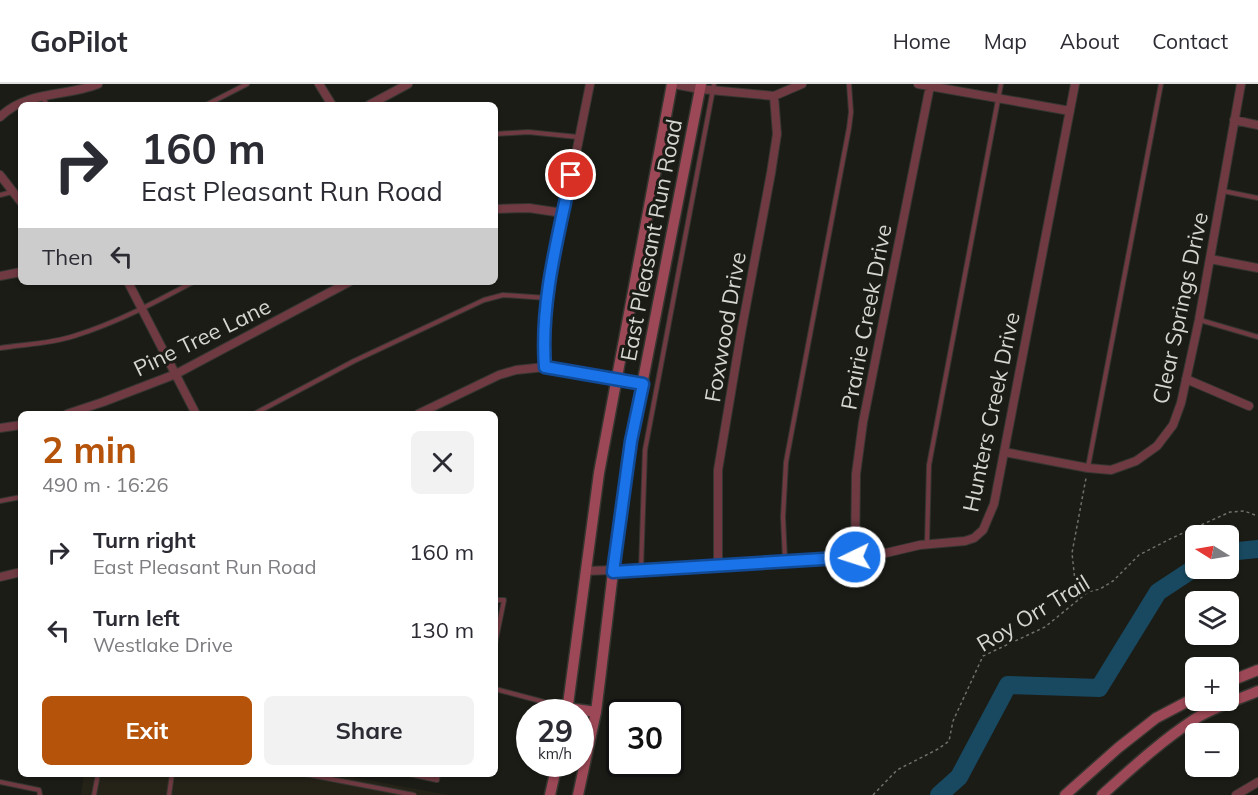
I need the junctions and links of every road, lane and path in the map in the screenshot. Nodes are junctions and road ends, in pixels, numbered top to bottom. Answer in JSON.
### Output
{"nodes":[{"id":1,"x":98,"y":84,"type":"edge"},
{"id":2,"x":247,"y":84,"type":"edge"},
{"id":3,"x":319,"y":84,"type":"edge"},
{"id":4,"x":408,"y":84,"type":"edge"},
{"id":5,"x":590,"y":84,"type":"edge"},
{"id":6,"x":672,"y":84,"type":"edge"},
{"id":7,"x":802,"y":84,"type":"edge"},
{"id":8,"x":849,"y":84,"type":"edge"},
{"id":9,"x":918,"y":84,"type":"edge"},
{"id":10,"x":1000,"y":84,"type":"edge"},
{"id":11,"x":1075,"y":84,"type":"edge"},
{"id":12,"x":1161,"y":84,"type":"edge"},
{"id":13,"x":1241,"y":84,"type":"edge"},
{"id":14,"x":399,"y":86,"type":"edge"},
{"id":15,"x":701,"y":86,"type":"edge"},
{"id":16,"x":930,"y":86,"type":"junction"},
{"id":17,"x":714,"y":87,"type":"edge"},
{"id":18,"x":42,"y":96,"type":"junction"},
{"id":19,"x":774,"y":96,"type":"junction"},
{"id":20,"x":998,"y":98,"type":"junction"},
{"id":21,"x":24,"y":102,"type":"edge"},
{"id":22,"x":45,"y":102,"type":"edge"},
{"id":23,"x":212,"y":102,"type":"edge"},
{"id":24,"x":330,"y":102,"type":"edge"},
{"id":25,"x":374,"y":102,"type":"edge"},
{"id":26,"x":18,"y":105,"type":"edge"},
{"id":27,"x":1070,"y":111,"type":"junction"},
{"id":28,"x":0,"y":117,"type":"edge"},
{"id":29,"x":1234,"y":120,"type":"junction"},
{"id":30,"x":1258,"y":124,"type":"edge"},
{"id":31,"x":498,"y":134,"type":"edge"},
{"id":32,"x":579,"y":137,"type":"junction"},
{"id":33,"x":0,"y":175,"type":"edge"},
{"id":34,"x":1222,"y":191,"type":"junction"},
{"id":35,"x":13,"y":192,"type":"junction"},
{"id":36,"x":0,"y":195,"type":"edge"},
{"id":37,"x":18,"y":198,"type":"edge"},
{"id":38,"x":1258,"y":198,"type":"edge"},
{"id":39,"x":498,"y":209,"type":"edge"},
{"id":40,"x":563,"y":213,"type":"junction"},
{"id":41,"x":1210,"y":259,"type":"junction"},
{"id":42,"x":1258,"y":268,"type":"edge"},
{"id":43,"x":18,"y":273,"type":"edge"},
{"id":44,"x":0,"y":276,"type":"edge"},
{"id":45,"x":130,"y":285,"type":"edge"},
{"id":46,"x":187,"y":285,"type":"edge"},
{"id":47,"x":343,"y":285,"type":"edge"},
{"id":48,"x":548,"y":298,"type":"junction"},
{"id":49,"x":142,"y":309,"type":"junction"},
{"id":50,"x":1199,"y":320,"type":"junction"},
{"id":51,"x":1258,"y":337,"type":"edge"},
{"id":52,"x":0,"y":348,"type":"edge"},
{"id":53,"x":545,"y":367,"type":"junction"},
{"id":54,"x":176,"y":374,"type":"junction"},
{"id":55,"x":1185,"y":378,"type":"junction"},
{"id":56,"x":616,"y":379,"type":"junction"},
{"id":57,"x":643,"y":384,"type":"junction"},
{"id":58,"x":1249,"y":406,"type":"dead end"},
{"id":59,"x":76,"y":411,"type":"edge"},
{"id":60,"x":194,"y":411,"type":"edge"},
{"id":61,"x":260,"y":411,"type":"edge"},
{"id":62,"x":424,"y":411,"type":"edge"},
{"id":63,"x":18,"y":425,"type":"edge"},
{"id":64,"x":0,"y":428,"type":"edge"},
{"id":65,"x":1004,"y":452,"type":"junction"},
{"id":66,"x":1088,"y":468,"type":"junction"},
{"id":67,"x":18,"y":498,"type":"edge"},
{"id":68,"x":0,"y":501,"type":"edge"},
{"id":69,"x":1258,"y":516,"type":"edge"},
{"id":70,"x":927,"y":544,"type":"junction"},
{"id":71,"x":855,"y":557,"type":"junction"},
{"id":72,"x":785,"y":561,"type":"junction"},
{"id":73,"x":718,"y":566,"type":"junction"},
{"id":74,"x":640,"y":570,"type":"junction"},
{"id":75,"x":586,"y":571,"type":"junction"},
{"id":76,"x":613,"y":572,"type":"junction"},
{"id":77,"x":18,"y":573,"type":"edge"},
{"id":78,"x":0,"y":577,"type":"edge"},
{"id":79,"x":1076,"y":577,"type":"junction"},
{"id":80,"x":1092,"y":590,"type":"junction"},
{"id":81,"x":498,"y":600,"type":"edge"},
{"id":82,"x":1077,"y":601,"type":"junction"},
{"id":83,"x":498,"y":629,"type":"edge"},
{"id":84,"x":1258,"y":670,"type":"edge"},
{"id":85,"x":1239,"y":678,"type":"edge"},
{"id":86,"x":498,"y":690,"type":"edge"},
{"id":87,"x":1258,"y":692,"type":"edge"},
{"id":88,"x":530,"y":699,"type":"edge"},
{"id":89,"x":569,"y":699,"type":"edge"},
{"id":90,"x":1185,"y":703,"type":"edge"},
{"id":91,"x":596,"y":712,"type":"joint"},
{"id":92,"x":97,"y":777,"type":"edge"},
{"id":93,"x":172,"y":777,"type":"edge"},
{"id":94,"x":321,"y":777,"type":"edge"},
{"id":95,"x":423,"y":777,"type":"edge"},
{"id":96,"x":438,"y":777,"type":"edge"},
{"id":97,"x":554,"y":777,"type":"edge"},
{"id":98,"x":0,"y":782,"type":"edge"},
{"id":99,"x":1258,"y":782,"type":"edge"},
{"id":100,"x":40,"y":795,"type":"edge"},
{"id":101,"x":94,"y":795,"type":"edge"},
{"id":102,"x":169,"y":795,"type":"edge"},
{"id":103,"x":414,"y":795,"type":"edge"},
{"id":104,"x":550,"y":795,"type":"edge"},
{"id":105,"x":578,"y":795,"type":"edge"},
{"id":106,"x":873,"y":795,"type":"edge"},
{"id":107,"x":1065,"y":795,"type":"edge"},
{"id":108,"x":1102,"y":795,"type":"edge"},
{"id":109,"x":1236,"y":795,"type":"edge"}],
"edges":[{"from":1,"to":18,"type":"street"},
{"from":2,"to":23,"type":"lane"},
{"from":3,"to":24,"type":"street"},
{"from":4,"to":14,"type":"street"},
{"from":5,"to":32,"type":"street"},
{"from":6,"to":15,"type":"street"},
{"from":6,"to":56,"type":"main road","name":"East Pleasant Run Road"},
{"from":7,"to":19,"type":"street"},
{"from":8,"to":72,"type":"lane"},
{"from":9,"to":16,"type":"street"},
{"from":10,"to":20,"type":"lane"},
{"from":11,"to":27,"type":"street","name":"Hunters Creek Drive"},
{"from":12,"to":66,"type":"lane"},
{"from":13,"to":29,"type":"street","name":"Clear Springs Drive"},
{"from":14,"to":25,"type":"street"},
{"from":15,"to":17,"type":"street"},
{"from":15,"to":57,"type":"main road","name":"East Pleasant Run Road"},
{"from":16,"to":20,"type":"street"},
{"from":16,"to":71,"type":"street","name":"Prairie Creek Drive"},
{"from":17,"to":19,"type":"street"},
{"from":17,"to":74,"type":"lane"},
{"from":18,"to":21,"type":"street"},
{"from":18,"to":22,"type":"lane"},
{"from":19,"to":73,"type":"street","name":"Foxwood Drive"},
{"from":20,"to":27,"type":"street"},
{"from":20,"to":70,"type":"lane"},
{"from":26,"to":28,"type":"street"},
{"from":27,"to":65,"type":"street","name":"Hunters Creek Drive"},
{"from":29,"to":30,"type":"street"},
{"from":29,"to":34,"type":"street","name":"Clear Springs Drive"},
{"from":31,"to":32,"type":"lane"},
{"from":32,"to":40,"type":"street"},
{"from":33,"to":35,"type":"street"},
{"from":34,"to":38,"type":"lane"},
{"from":34,"to":41,"type":"street","name":"Clear Springs Drive"},
{"from":35,"to":36,"type":"lane"},
{"from":35,"to":37,"type":"street"},
{"from":39,"to":40,"type":"street"},
{"from":40,"to":48,"type":"street"},
{"from":41,"to":42,"type":"street"},
{"from":41,"to":50,"type":"street","name":"Clear Springs Drive"},
{"from":43,"to":44,"type":"street"},
{"from":45,"to":49,"type":"street"},
{"from":46,"to":49,"type":"lane"},
{"from":47,"to":54,"type":"street","name":"Pine Tree Lane"},
{"from":48,"to":53,"type":"street"},
{"from":48,"to":61,"type":"lane"},
{"from":49,"to":52,"type":"lane"},
{"from":49,"to":54,"type":"street"},
{"from":50,"to":51,"type":"lane"},
{"from":50,"to":55,"type":"street","name":"Clear Springs Drive"},
{"from":53,"to":56,"type":"street"},
{"from":53,"to":62,"type":"street"},
{"from":54,"to":59,"type":"street","name":"Pine Tree Lane"},
{"from":54,"to":60,"type":"street"},
{"from":55,"to":58,"type":"street"},
{"from":55,"to":66,"type":"street","name":"Clear Springs Drive"},
{"from":56,"to":57,"type":"street"},
{"from":56,"to":75,"type":"main road","name":"East Pleasant Run Road"},
{"from":57,"to":76,"type":"main road","name":"East Pleasant Run Road"},
{"from":63,"to":64,"type":"street"},
{"from":65,"to":66,"type":"street","name":"Clear Springs Drive"},
{"from":65,"to":70,"type":"street","name":"Hunters Creek Drive"},
{"from":66,"to":79,"type":"path"},
{"from":67,"to":68,"type":"lane"},
{"from":69,"to":80,"type":"path","name":"Roy Orr Trail"},
{"from":70,"to":71,"type":"street","name":"Hunters Creek Drive"},
{"from":71,"to":72,"type":"street","name":"Hunters Creek Drive"},
{"from":72,"to":73,"type":"street","name":"Hunters Creek Drive"},
{"from":73,"to":74,"type":"street","name":"Hunters Creek Drive"},
{"from":74,"to":76,"type":"street","name":"Hunters Creek Drive"},
{"from":75,"to":76,"type":"street","name":"Hunters Creek Drive"},
{"from":75,"to":89,"type":"main road","name":"East Pleasant Run Road"},
{"from":76,"to":91,"type":"main road","name":"East Pleasant Run Road"},
{"from":77,"to":78,"type":"street"},
{"from":79,"to":80,"type":"path"},
{"from":79,"to":82,"type":"path"},
{"from":80,"to":82,"type":"path","name":"Roy Orr Trail"},
{"from":81,"to":83,"type":"lane"},
{"from":82,"to":106,"type":"path","name":"Roy Orr Trail"},
{"from":84,"to":85,"type":"main road"},
{"from":86,"to":88,"type":"lane"},
{"from":87,"to":108,"type":"main road"},
{"from":90,"to":107,"type":"main road"},
{"from":91,"to":105,"type":"main road","name":"East Pleasant Run Road"},
{"from":92,"to":101,"type":"lane"},
{"from":93,"to":102,"type":"lane"},
{"from":94,"to":103,"type":"lane"},
{"from":95,"to":96,"type":"lane"},
{"from":97,"to":104,"type":"main road"},
{"from":98,"to":100,"type":"lane"},
{"from":99,"to":109,"type":"street"}]}
